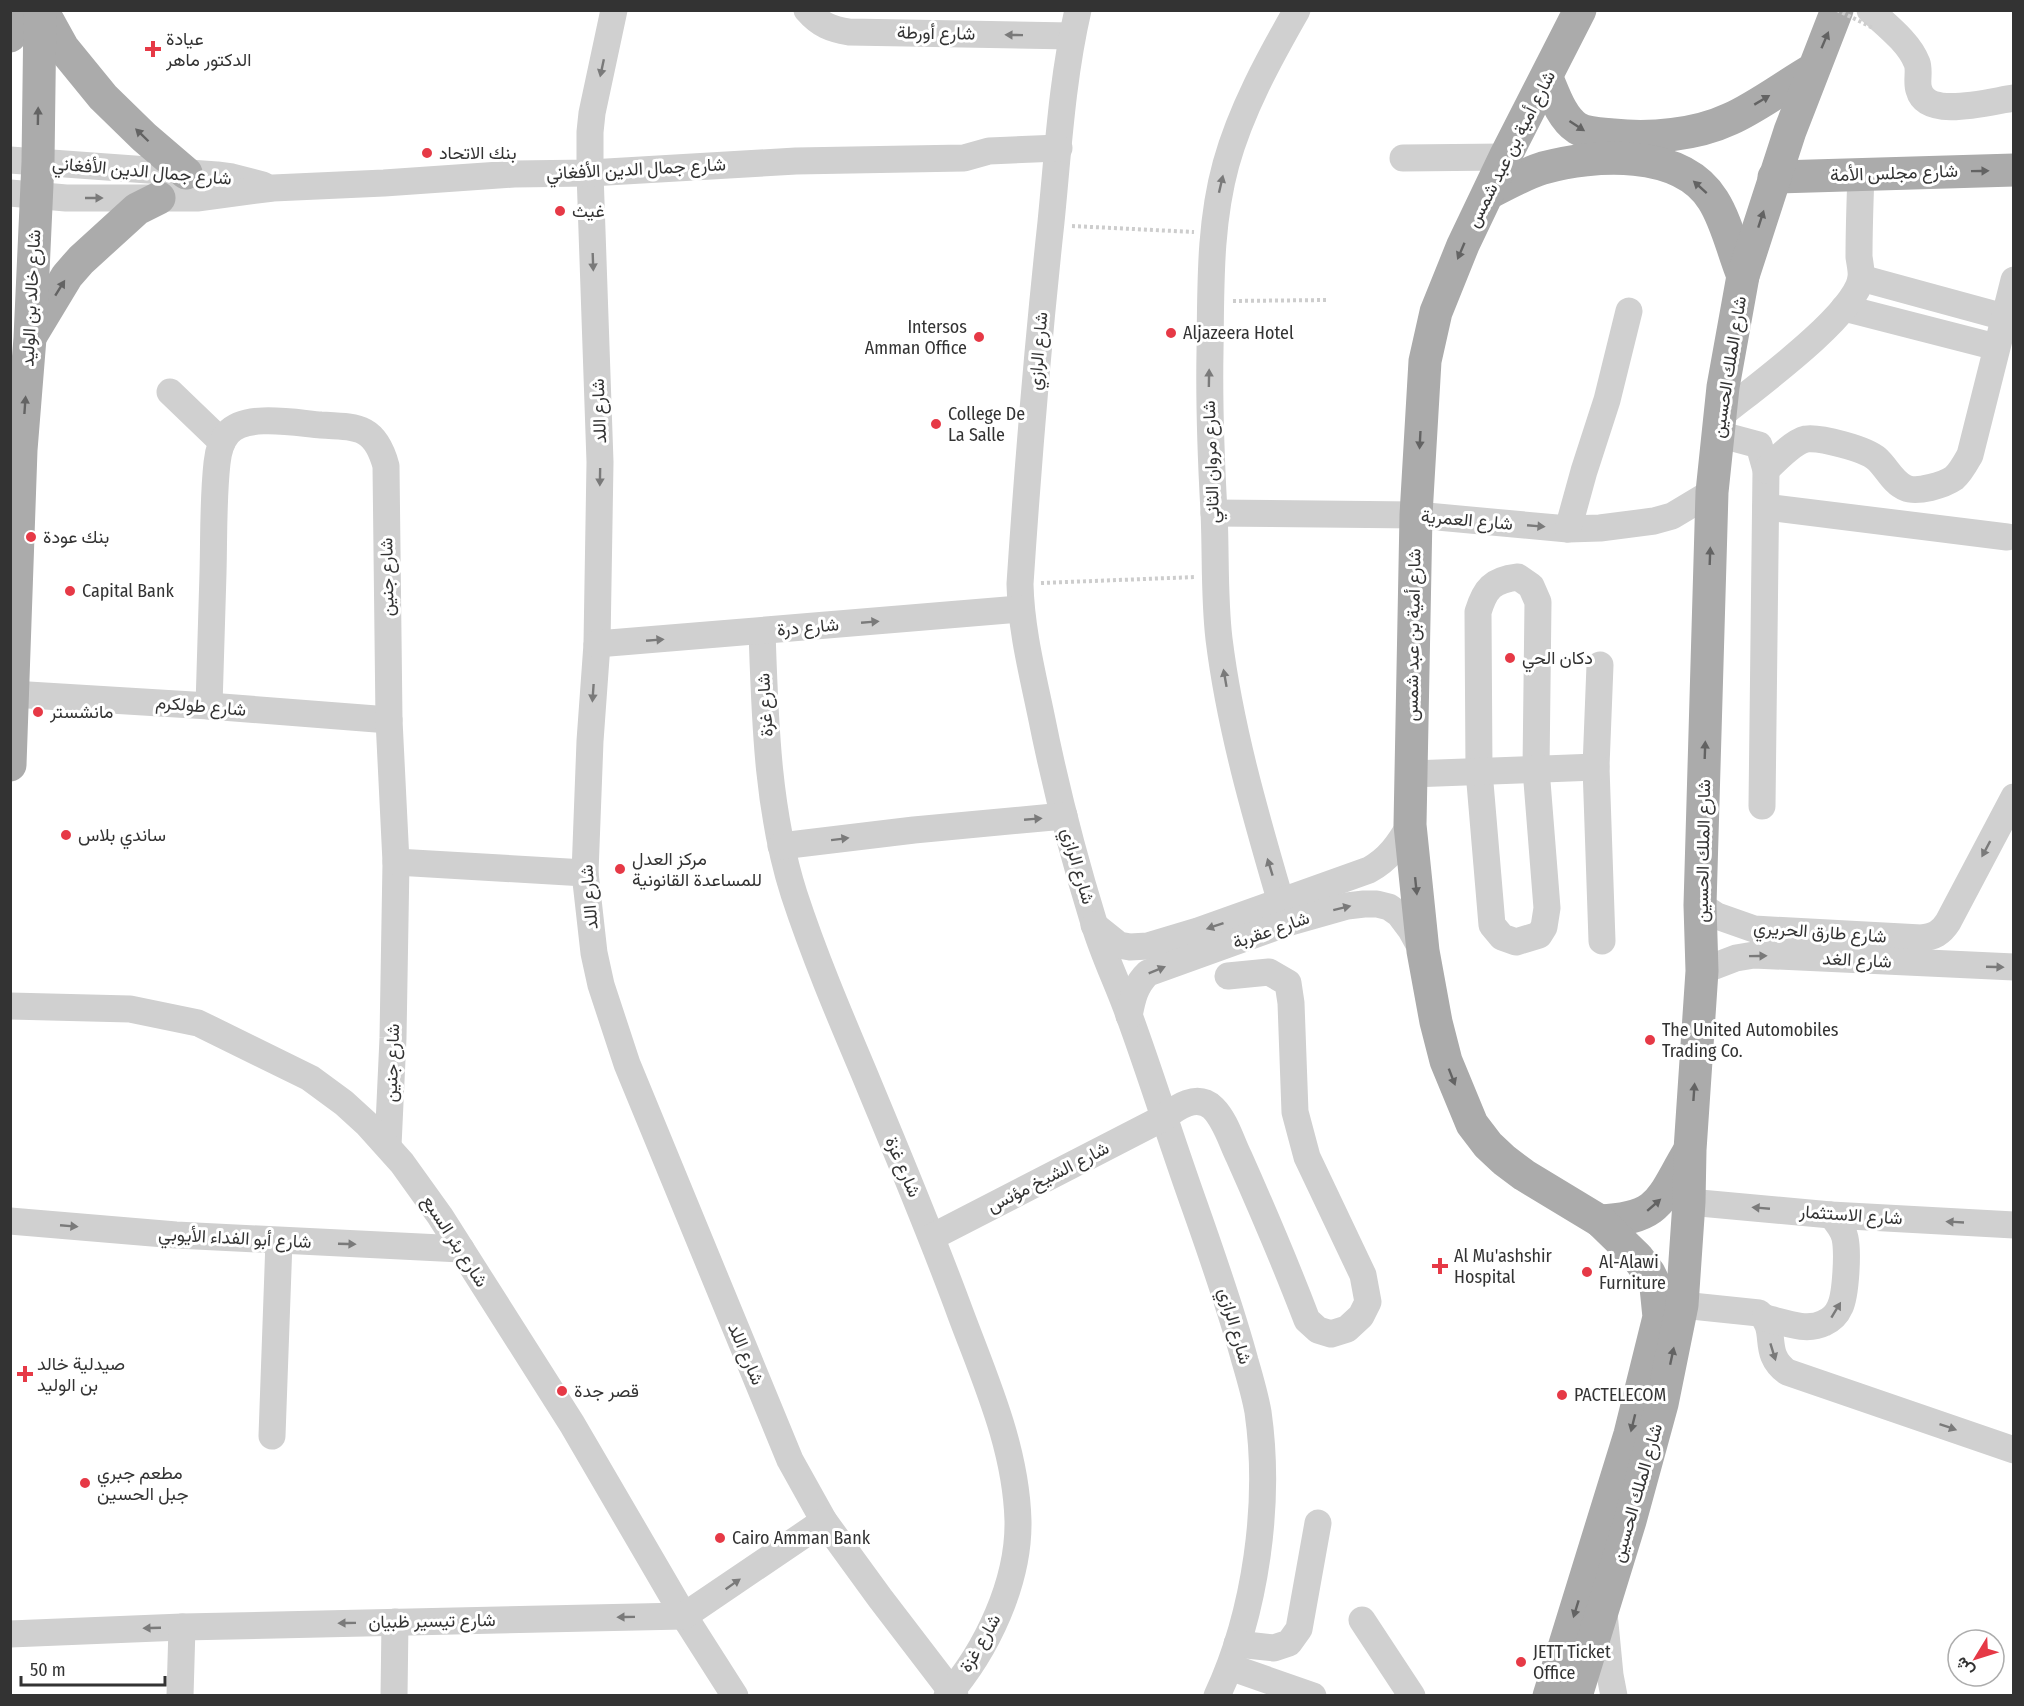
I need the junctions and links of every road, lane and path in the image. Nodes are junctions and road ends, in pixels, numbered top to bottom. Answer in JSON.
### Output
{"nodes":[{"id":1,"x":12,"y":10,"type":"edge"},
{"id":2,"x":41,"y":10,"type":"edge"},
{"id":3,"x":614,"y":10,"type":"edge"},
{"id":4,"x":807,"y":10,"type":"edge"},
{"id":5,"x":1297,"y":10,"type":"edge"},
{"id":6,"x":1580,"y":10,"type":"edge"},
{"id":7,"x":1837,"y":10,"type":"edge"},
{"id":8,"x":1872,"y":19,"type":"edge"},
{"id":9,"x":1075,"y":23,"type":"edge"},
{"id":10,"x":10,"y":36,"type":"edge"},
{"id":11,"x":1812,"y":70,"type":"junction"},
{"id":12,"x":1547,"y":78,"type":"junction"},
{"id":13,"x":2013,"y":98,"type":"edge"},
{"id":14,"x":1505,"y":157,"type":"junction"},
{"id":15,"x":1403,"y":158,"type":"dead end"},
{"id":16,"x":1057,"y":159,"type":"junction"},
{"id":17,"x":24,"y":161,"type":"edge"},
{"id":18,"x":2013,"y":170,"type":"edge"},
{"id":19,"x":186,"y":173,"type":"junction"},
{"id":20,"x":590,"y":173,"type":"junction"},
{"id":21,"x":1861,"y":174,"type":"junction"},
{"id":22,"x":1774,"y":177,"type":"junction"},
{"id":23,"x":273,"y":188,"type":"junction"},
{"id":24,"x":1489,"y":193,"type":"junction"},
{"id":25,"x":23,"y":194,"type":"edge"},
{"id":26,"x":159,"y":198,"type":"junction"},
{"id":27,"x":1050,"y":224,"type":"junction"},
{"id":28,"x":1213,"y":233,"type":"junction"},
{"id":29,"x":1743,"y":276,"type":"junction"},
{"id":30,"x":1862,"y":278,"type":"junction"},
{"id":31,"x":2013,"y":280,"type":"edge"},
{"id":32,"x":1326,"y":300,"type":"dead end"},
{"id":33,"x":1211,"y":301,"type":"junction"},
{"id":34,"x":1844,"y":308,"type":"junction"},
{"id":35,"x":1629,"y":311,"type":"dead end"},
{"id":36,"x":2004,"y":317,"type":"junction"},
{"id":37,"x":30,"y":338,"type":"junction"},
{"id":38,"x":1996,"y":347,"type":"junction"},
{"id":39,"x":170,"y":392,"type":"dead end"},
{"id":40,"x":1719,"y":424,"type":"junction"},
{"id":41,"x":222,"y":442,"type":"junction"},
{"id":42,"x":1766,"y":470,"type":"junction"},
{"id":43,"x":1712,"y":492,"type":"junction"},
{"id":44,"x":1766,"y":507,"type":"junction"},
{"id":45,"x":1214,"y":513,"type":"junction"},
{"id":46,"x":1416,"y":515,"type":"junction"},
{"id":47,"x":1568,"y":529,"type":"junction"},
{"id":48,"x":2007,"y":537,"type":"dead end"},
{"id":49,"x":1214,"y":577,"type":"junction"},
{"id":50,"x":1020,"y":596,"type":"junction"},
{"id":51,"x":762,"y":631,"type":"junction"},
{"id":52,"x":597,"y":645,"type":"junction"},
{"id":53,"x":1600,"y":665,"type":"dead end"},
{"id":54,"x":12,"y":694,"type":"junction"},
{"id":55,"x":209,"y":706,"type":"junction"},
{"id":56,"x":389,"y":720,"type":"junction"},
{"id":57,"x":10,"y":765,"type":"edge"},
{"id":58,"x":1596,"y":767,"type":"junction"},
{"id":59,"x":1536,"y":769,"type":"junction"},
{"id":60,"x":1479,"y":771,"type":"junction"},
{"id":61,"x":1411,"y":774,"type":"junction"},
{"id":62,"x":2013,"y":797,"type":"edge"},
{"id":63,"x":1762,"y":806,"type":"dead end"},
{"id":64,"x":1064,"y":816,"type":"junction"},
{"id":65,"x":1410,"y":825,"type":"junction"},
{"id":66,"x":782,"y":846,"type":"junction"},
{"id":67,"x":396,"y":862,"type":"junction"},
{"id":68,"x":585,"y":873,"type":"junction"},
{"id":69,"x":1700,"y":905,"type":"junction"},
{"id":70,"x":1284,"y":913,"type":"junction"},
{"id":71,"x":1094,"y":925,"type":"junction"},
{"id":72,"x":1943,"y":930,"type":"junction"},
{"id":73,"x":1602,"y":941,"type":"dead end"},
{"id":74,"x":1423,"y":951,"type":"junction"},
{"id":75,"x":1949,"y":965,"type":"junction"},
{"id":76,"x":2013,"y":968,"type":"edge"},
{"id":77,"x":1702,"y":971,"type":"junction"},
{"id":78,"x":1228,"y":976,"type":"dead end"},
{"id":79,"x":10,"y":1006,"type":"edge"},
{"id":80,"x":1130,"y":1017,"type":"junction"},
{"id":81,"x":1163,"y":1118,"type":"junction"},
{"id":82,"x":388,"y":1146,"type":"junction"},
{"id":83,"x":1690,"y":1150,"type":"junction"},
{"id":84,"x":1689,"y":1202,"type":"junction"},
{"id":85,"x":1831,"y":1215,"type":"junction"},
{"id":86,"x":10,"y":1221,"type":"edge"},
{"id":87,"x":1600,"y":1221,"type":"junction"},
{"id":88,"x":2013,"y":1225,"type":"edge"},
{"id":89,"x":932,"y":1237,"type":"junction"},
{"id":90,"x":279,"y":1241,"type":"junction"},
{"id":91,"x":461,"y":1248,"type":"junction"},
{"id":92,"x":1682,"y":1305,"type":"junction"},
{"id":93,"x":1765,"y":1318,"type":"junction"},
{"id":94,"x":272,"y":1436,"type":"dead end"},
{"id":95,"x":2013,"y":1450,"type":"edge"},
{"id":96,"x":824,"y":1521,"type":"junction"},
{"id":97,"x":1318,"y":1523,"type":"dead end"},
{"id":98,"x":1603,"y":1607,"type":"junction"},
{"id":99,"x":684,"y":1616,"type":"junction"},
{"id":100,"x":1362,"y":1620,"type":"dead end"},
{"id":101,"x":395,"y":1622,"type":"junction"},
{"id":102,"x":182,"y":1627,"type":"junction"},
{"id":103,"x":10,"y":1634,"type":"edge"},
{"id":104,"x":1234,"y":1655,"type":"junction"},
{"id":105,"x":951,"y":1694,"type":"edge"},
{"id":106,"x":180,"y":1695,"type":"edge"},
{"id":107,"x":394,"y":1695,"type":"edge"},
{"id":108,"x":735,"y":1695,"type":"edge"},
{"id":109,"x":1217,"y":1695,"type":"edge"},
{"id":110,"x":1313,"y":1695,"type":"edge"},
{"id":111,"x":1412,"y":1695,"type":"edge"},
{"id":112,"x":1549,"y":1695,"type":"edge"},
{"id":113,"x":1576,"y":1695,"type":"edge"},
{"id":114,"x":1614,"y":1695,"type":"edge"}],
"edges":[{"from":1,"to":10,"type":"main road"},
{"from":17,"to":2,"type":"main road","name":"شارع خالد بن الوليد","one_way":true},
{"from":19,"to":2,"type":"main road","one_way":true},
{"from":3,"to":20,"type":"street","name":"شارع اللد","one_way":true},
{"from":9,"to":4,"type":"street","name":"شارع أورطة","one_way":true},
{"from":28,"to":5,"type":"street","name":"شارع مروان الثاني","one_way":true},
{"from":6,"to":12,"type":"main road","name":"شارع أمية بن عبد شمس"},
{"from":7,"to":8,"type":"path","bridge":true},
{"from":11,"to":7,"type":"main road","name":"شارع الملك الحسين","one_way":true},
{"from":8,"to":13,"type":"street"},
{"from":9,"to":16,"type":"street","name":"شارع الرازي"},
{"from":12,"to":11,"type":"main road","one_way":true},
{"from":11,"to":22,"type":"main road","name":"شارع الملك الحسين"},
{"from":12,"to":14,"type":"main road","name":"شارع أمية بن عبد شمس"},
{"from":14,"to":15,"type":"street"},
{"from":14,"to":24,"type":"main road","name":"شارع أمية بن عبد شمس"},
{"from":16,"to":20,"type":"street","name":"شارع جمال الدين الأفغاني"},
{"from":16,"to":27,"type":"street","name":"شارع الرازي"},
{"from":17,"to":19,"type":"street","name":"شارع جمال الدين الأفغاني"},
{"from":17,"to":25,"type":"main road","name":"شارع خالد بن الوليد"},
{"from":21,"to":18,"type":"main road","name":"شارع مجلس الأمة","one_way":true},
{"from":19,"to":23,"type":"street","name":"شارع جمال الدين الأفغاني"},
{"from":20,"to":23,"type":"street","name":"شارع جمال الدين الأفغاني"},
{"from":20,"to":52,"type":"street","name":"شارع اللد","one_way":true},
{"from":21,"to":22,"type":"main road","name":"شارع مجلس الأمة"},
{"from":21,"to":30,"type":"street"},
{"from":29,"to":22,"type":"main road","name":"شارع الملك الحسين","one_way":true},
{"from":23,"to":26,"type":"street","name":"شارع جمال الدين الأفغاني"},
{"from":29,"to":24,"type":"main road","one_way":true},
{"from":24,"to":46,"type":"main road","name":"شارع أمية بن عبد شمس","one_way":true},
{"from":25,"to":26,"type":"street","name":"شارع جمال الدين الأفغاني","one_way":true},
{"from":25,"to":37,"type":"main road","name":"شارع خالد بن الوليد"},
{"from":37,"to":26,"type":"main road","one_way":true},
{"from":27,"to":28,"type":"path"},
{"from":27,"to":50,"type":"street","name":"شارع الرازي"},
{"from":28,"to":33,"type":"street","name":"شارع مروان الثاني"},
{"from":29,"to":40,"type":"main road","name":"شارع الملك الحسين"},
{"from":30,"to":34,"type":"street"},
{"from":30,"to":36,"type":"street"},
{"from":31,"to":36,"type":"street"},
{"from":32,"to":33,"type":"path"},
{"from":45,"to":33,"type":"street","name":"شارع مروان الثاني","one_way":true},
{"from":34,"to":38,"type":"street"},
{"from":34,"to":40,"type":"street"},
{"from":35,"to":47,"type":"street"},
{"from":36,"to":38,"type":"street"},
{"from":54,"to":37,"type":"main road","name":"شارع خالد بن الوليد","one_way":true},
{"from":38,"to":42,"type":"street"},
{"from":39,"to":41,"type":"street"},
{"from":40,"to":42,"type":"street"},
{"from":40,"to":43,"type":"main road","name":"شارع الملك الحسين"},
{"from":41,"to":55,"type":"street"},
{"from":41,"to":56,"type":"street","name":"شارع جنين"},
{"from":42,"to":44,"type":"street"},
{"from":43,"to":47,"type":"street","name":"شارع العمرية"},
{"from":69,"to":43,"type":"main road","name":"شارع الملك الحسين","one_way":true},
{"from":44,"to":48,"type":"street"},
{"from":44,"to":63,"type":"street"},
{"from":45,"to":46,"type":"street","name":"شارع العمرية"},
{"from":45,"to":49,"type":"street","name":"شارع مروان الثاني"},
{"from":46,"to":47,"type":"street","name":"شارع العمرية","one_way":true},
{"from":46,"to":61,"type":"main road","name":"شارع أمية بن عبد شمس"},
{"from":49,"to":50,"type":"path"},
{"from":70,"to":49,"type":"street","name":"شارع مروان الثاني","one_way":true},
{"from":51,"to":50,"type":"street","name":"شارع درة","one_way":true},
{"from":50,"to":64,"type":"street","name":"شارع الرازي"},
{"from":52,"to":51,"type":"street","name":"شارع درة","one_way":true},
{"from":51,"to":66,"type":"street","name":"شارع غزة"},
{"from":52,"to":68,"type":"street","name":"شارع اللد","one_way":true},
{"from":53,"to":58,"type":"street"},
{"from":54,"to":55,"type":"street","name":"شارع طولكرم"},
{"from":54,"to":57,"type":"main road","name":"شارع خالد بن الوليد"},
{"from":55,"to":56,"type":"street","name":"شارع طولكرم"},
{"from":56,"to":67,"type":"street","name":"شارع جنين"},
{"from":58,"to":59,"type":"street"},
{"from":58,"to":73,"type":"street"},
{"from":59,"to":60,"type":"street"},
{"from":59,"to":60,"type":"street"},
{"from":59,"to":60,"type":"street"},
{"from":60,"to":61,"type":"street"},
{"from":61,"to":65,"type":"main road","name":"شارع أمية بن عبد شمس"},
{"from":62,"to":72,"type":"street","one_way":true},
{"from":66,"to":64,"type":"street","one_way":true},
{"from":64,"to":71,"type":"street","name":"شارع الرازي"},
{"from":65,"to":70,"type":"street","name":"شارع عقربة"},
{"from":65,"to":74,"type":"main road","name":"شارع أمية بن عبد شمس","one_way":true},
{"from":66,"to":89,"type":"street","name":"شارع غزة"},
{"from":67,"to":68,"type":"street"},
{"from":67,"to":82,"type":"street","name":"شارع جنين"},
{"from":68,"to":96,"type":"street","name":"شارع اللد"},
{"from":69,"to":72,"type":"street","name":"شارع طارق الحريري"},
{"from":69,"to":77,"type":"main road","name":"شارع الملك الحسين"},
{"from":70,"to":71,"type":"street","name":"شارع عقربة","one_way":true},
{"from":70,"to":74,"type":"street","name":"شارع عقربة","one_way":true},
{"from":80,"to":70,"type":"street","name":"شارع عقربة","one_way":true},
{"from":71,"to":80,"type":"street","name":"شارع الرازي"},
{"from":72,"to":75,"type":"street"},
{"from":74,"to":87,"type":"main road","name":"شارع أمية بن عبد شمس","one_way":true},
{"from":75,"to":76,"type":"street","name":"شارع الغد","one_way":true},
{"from":77,"to":75,"type":"street","name":"شارع الغد","one_way":true},
{"from":83,"to":77,"type":"main road","name":"شارع الملك الحسين","one_way":true},
{"from":78,"to":81,"type":"street","name":"شارع الشيخ مؤنس"},
{"from":79,"to":82,"type":"street","name":"شارع بئر السبع"},
{"from":80,"to":81,"type":"street","name":"شارع الرازي"},
{"from":81,"to":89,"type":"street","name":"شارع الشيخ مؤنس"},
{"from":81,"to":104,"type":"street","name":"شارع الرازي"},
{"from":82,"to":91,"type":"street","name":"شارع بئر السبع"},
{"from":83,"to":84,"type":"main road","name":"شارع الملك الحسين"},
{"from":87,"to":83,"type":"main road","one_way":true},
{"from":85,"to":84,"type":"street","name":"شارع الاستثمار","one_way":true},
{"from":84,"to":92,"type":"main road","name":"شارع الملك الحسين"},
{"from":88,"to":85,"type":"street","name":"شارع الاستثمار","one_way":true},
{"from":93,"to":85,"type":"street","one_way":true},
{"from":86,"to":90,"type":"street","name":"شارع أبو الفداء الأيوبي","one_way":true},
{"from":87,"to":112,"type":"main road","name":"شارع الملك الحسين","one_way":true},
{"from":89,"to":105,"type":"street","name":"شارع غزة"},
{"from":90,"to":91,"type":"street","name":"شارع أبو الفداء الأيوبي","one_way":true},
{"from":90,"to":94,"type":"street"},
{"from":91,"to":99,"type":"street","name":"شارع بئر السبع"},
{"from":92,"to":93,"type":"street"},
{"from":98,"to":92,"type":"main road","name":"شارع الملك الحسين","one_way":true},
{"from":93,"to":95,"type":"street","one_way":true},
{"from":99,"to":96,"type":"street","one_way":true},
{"from":96,"to":105,"type":"street","name":"شارع اللد"},
{"from":97,"to":104,"type":"street"},
{"from":98,"to":113,"type":"main road","name":"شارع الملك الحسين"},
{"from":98,"to":114,"type":"street"},
{"from":99,"to":101,"type":"street","name":"شارع تيسير ظبيان","one_way":true},
{"from":99,"to":108,"type":"street","name":"شارع بئر السبع"},
{"from":100,"to":111,"type":"street"},
{"from":101,"to":102,"type":"street","name":"شارع تيسير ظبيان","one_way":true},
{"from":101,"to":107,"type":"street"},
{"from":102,"to":103,"type":"street","name":"شارع تيسير ظبيان","one_way":true},
{"from":102,"to":106,"type":"street"},
{"from":104,"to":109,"type":"street","name":"شارع الرازي"},
{"from":104,"to":110,"type":"street"}]}
